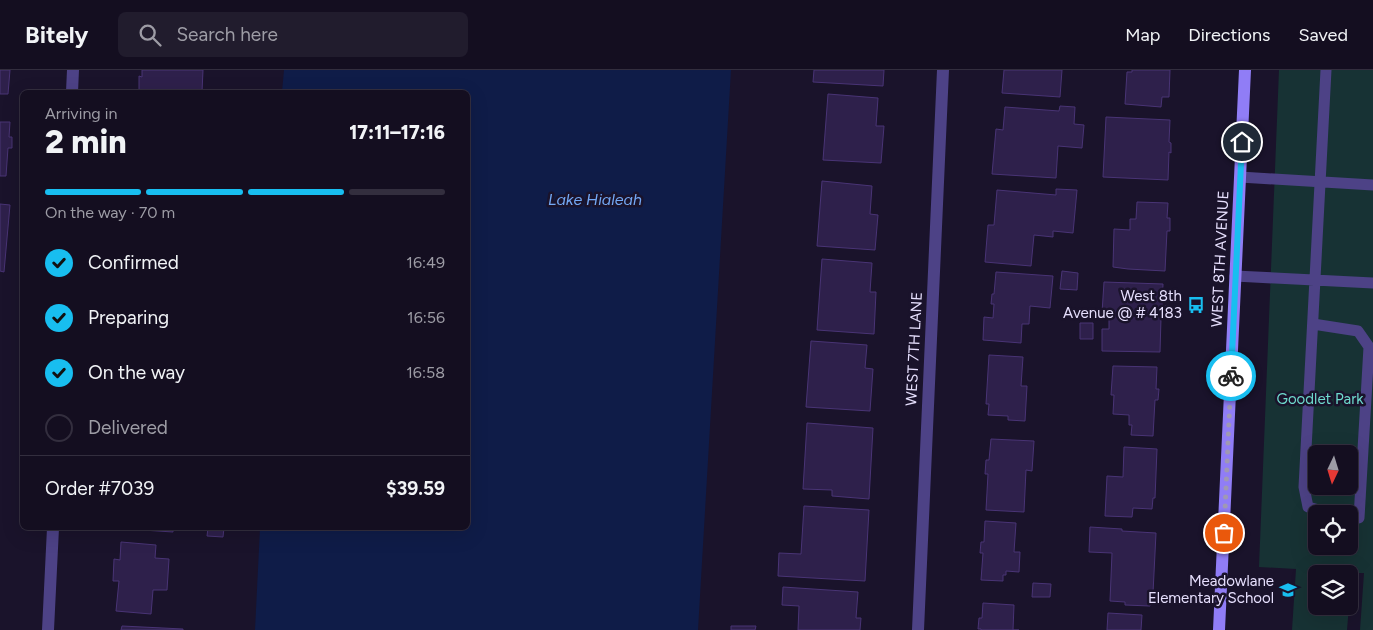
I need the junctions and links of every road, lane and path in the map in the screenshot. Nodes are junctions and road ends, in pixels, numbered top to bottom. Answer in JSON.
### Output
{"nodes":[{"id":1,"x":73,"y":70,"type":"edge"},
{"id":2,"x":943,"y":70,"type":"edge"},
{"id":3,"x":1245,"y":70,"type":"edge"},
{"id":4,"x":1326,"y":70,"type":"edge"},
{"id":5,"x":72,"y":90,"type":"edge"},
{"id":6,"x":1240,"y":177,"type":"junction"},
{"id":7,"x":1320,"y":182,"type":"junction"},
{"id":8,"x":1373,"y":185,"type":"edge"},
{"id":9,"x":1236,"y":276,"type":"junction"},
{"id":10,"x":1316,"y":280,"type":"junction"},
{"id":11,"x":1373,"y":283,"type":"edge"},
{"id":12,"x":1313,"y":324,"type":"junction"},
{"id":13,"x":1308,"y":507,"type":"edge"},
{"id":14,"x":1358,"y":518,"type":"edge"},
{"id":15,"x":53,"y":530,"type":"edge"},
{"id":16,"x":48,"y":630,"type":"edge"},
{"id":17,"x":918,"y":630,"type":"edge"},
{"id":18,"x":1219,"y":630,"type":"edge"}],
"edges":[{"from":1,"to":5,"type":"street"},
{"from":2,"to":17,"type":"street","name":"WEST 7TH LANE"},
{"from":3,"to":6,"type":"street","name":"WEST 8TH AVENUE"},
{"from":4,"to":7,"type":"lane"},
{"from":6,"to":7,"type":"lane"},
{"from":6,"to":9,"type":"street","name":"WEST 8TH AVENUE"},
{"from":7,"to":8,"type":"lane"},
{"from":7,"to":10,"type":"lane"},
{"from":9,"to":10,"type":"lane"},
{"from":9,"to":18,"type":"street","name":"WEST 8TH AVENUE"},
{"from":10,"to":11,"type":"lane"},
{"from":10,"to":12,"type":"lane"},
{"from":12,"to":13,"type":"lane"},
{"from":12,"to":14,"type":"lane"},
{"from":15,"to":16,"type":"street"}]}
